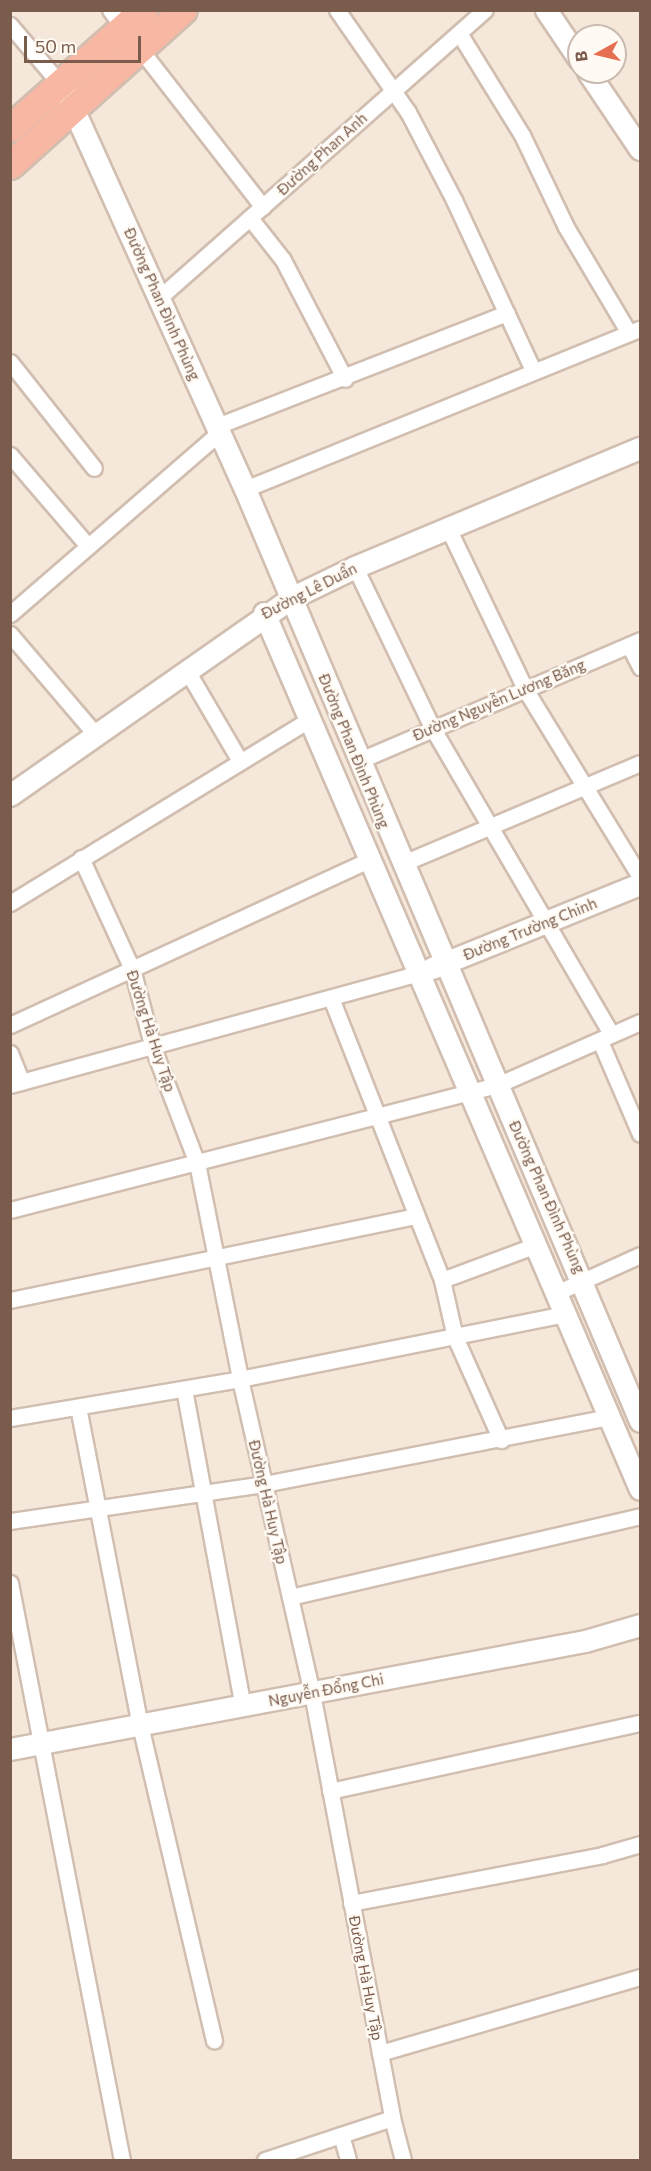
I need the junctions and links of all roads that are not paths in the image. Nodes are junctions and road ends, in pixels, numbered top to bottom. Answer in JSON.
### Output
{"nodes":[{"id":1,"x":183,"y":10,"type":"edge"},
{"id":2,"x":337,"y":10,"type":"edge"},
{"id":3,"x":546,"y":10,"type":"edge"},
{"id":4,"x":484,"y":11,"type":"edge"},
{"id":5,"x":126,"y":16,"type":"edge"},
{"id":6,"x":10,"y":25,"type":"edge"},
{"id":7,"x":459,"y":33,"type":"junction"},
{"id":8,"x":567,"y":41,"type":"edge"},
{"id":9,"x":140,"y":49,"type":"junction"},
{"id":10,"x":60,"y":84,"type":"junction"},
{"id":11,"x":596,"y":84,"type":"edge"},
{"id":12,"x":394,"y":89,"type":"junction"},
{"id":13,"x":74,"y":108,"type":"junction"},
{"id":14,"x":10,"y":128,"type":"edge"},
{"id":15,"x":640,"y":149,"type":"edge"},
{"id":16,"x":10,"y":165,"type":"edge"},
{"id":17,"x":263,"y":207,"type":"junction"},
{"id":18,"x":250,"y":218,"type":"junction"},
{"id":19,"x":159,"y":298,"type":"junction"},
{"id":20,"x":507,"y":313,"type":"junction"},
{"id":21,"x":635,"y":331,"type":"edge"},
{"id":22,"x":10,"y":362,"type":"edge"},
{"id":23,"x":533,"y":370,"type":"junction"},
{"id":24,"x":345,"y":379,"type":"junction"},
{"id":25,"x":218,"y":429,"type":"junction"},
{"id":26,"x":640,"y":448,"type":"edge"},
{"id":27,"x":10,"y":455,"type":"edge"},
{"id":28,"x":94,"y":468,"type":"dead end"},
{"id":29,"x":245,"y":489,"type":"junction"},
{"id":30,"x":448,"y":528,"type":"junction"},
{"id":31,"x":88,"y":546,"type":"junction"},
{"id":32,"x":355,"y":567,"type":"junction"},
{"id":33,"x":291,"y":598,"type":"junction"},
{"id":34,"x":264,"y":613,"type":"junction"},
{"id":35,"x":10,"y":614,"type":"edge"},
{"id":36,"x":10,"y":634,"type":"edge"},
{"id":37,"x":635,"y":642,"type":"edge"},
{"id":38,"x":640,"y":667,"type":"edge"},
{"id":39,"x":186,"y":669,"type":"junction"},
{"id":40,"x":525,"y":689,"type":"junction"},
{"id":41,"x":310,"y":719,"type":"junction"},
{"id":42,"x":433,"y":729,"type":"junction"},
{"id":43,"x":95,"y":734,"type":"junction"},
{"id":44,"x":240,"y":761,"type":"junction"},
{"id":45,"x":358,"y":761,"type":"junction"},
{"id":46,"x":640,"y":763,"type":"edge"},
{"id":47,"x":584,"y":785,"type":"junction"},
{"id":48,"x":10,"y":795,"type":"edge"},
{"id":49,"x":489,"y":824,"type":"junction"},
{"id":50,"x":81,"y":858,"type":"junction"},
{"id":51,"x":371,"y":859,"type":"junction"},
{"id":52,"x":401,"y":864,"type":"junction"},
{"id":53,"x":640,"y":877,"type":"edge"},
{"id":54,"x":640,"y":884,"type":"edge"},
{"id":55,"x":10,"y":903,"type":"edge"},
{"id":56,"x":548,"y":921,"type":"junction"},
{"id":57,"x":445,"y":963,"type":"junction"},
{"id":58,"x":132,"y":969,"type":"junction"},
{"id":59,"x":419,"y":974,"type":"junction"},
{"id":60,"x":331,"y":998,"type":"junction"},
{"id":61,"x":640,"y":1022,"type":"edge"},
{"id":62,"x":10,"y":1025,"type":"edge"},
{"id":63,"x":606,"y":1038,"type":"junction"},
{"id":64,"x":153,"y":1048,"type":"junction"},
{"id":65,"x":10,"y":1053,"type":"edge"},
{"id":66,"x":16,"y":1083,"type":"edge"},
{"id":67,"x":497,"y":1084,"type":"junction"},
{"id":68,"x":469,"y":1091,"type":"junction"},
{"id":69,"x":380,"y":1115,"type":"junction"},
{"id":70,"x":640,"y":1134,"type":"edge"},
{"id":71,"x":197,"y":1163,"type":"junction"},
{"id":72,"x":10,"y":1210,"type":"edge"},
{"id":73,"x":414,"y":1216,"type":"junction"},
{"id":74,"x":536,"y":1245,"type":"junction"},
{"id":75,"x":640,"y":1256,"type":"edge"},
{"id":76,"x":216,"y":1259,"type":"junction"},
{"id":77,"x":442,"y":1280,"type":"junction"},
{"id":78,"x":583,"y":1280,"type":"junction"},
{"id":79,"x":556,"y":1293,"type":"junction"},
{"id":80,"x":10,"y":1300,"type":"edge"},
{"id":81,"x":565,"y":1314,"type":"junction"},
{"id":82,"x":454,"y":1337,"type":"junction"},
{"id":83,"x":240,"y":1379,"type":"junction"},
{"id":84,"x":184,"y":1389,"type":"junction"},
{"id":85,"x":78,"y":1407,"type":"junction"},
{"id":86,"x":610,"y":1417,"type":"junction"},
{"id":87,"x":10,"y":1418,"type":"edge"},
{"id":88,"x":640,"y":1421,"type":"edge"},
{"id":89,"x":501,"y":1440,"type":"junction"},
{"id":90,"x":264,"y":1484,"type":"junction"},
{"id":91,"x":640,"y":1489,"type":"edge"},
{"id":92,"x":204,"y":1494,"type":"junction"},
{"id":93,"x":98,"y":1511,"type":"junction"},
{"id":94,"x":640,"y":1516,"type":"edge"},
{"id":95,"x":10,"y":1521,"type":"edge"},
{"id":96,"x":10,"y":1583,"type":"edge"},
{"id":97,"x":290,"y":1597,"type":"junction"},
{"id":98,"x":640,"y":1625,"type":"edge"},
{"id":99,"x":312,"y":1693,"type":"junction"},
{"id":100,"x":243,"y":1706,"type":"junction"},
{"id":101,"x":640,"y":1723,"type":"edge"},
{"id":102,"x":140,"y":1725,"type":"junction"},
{"id":103,"x":43,"y":1744,"type":"junction"},
{"id":104,"x":10,"y":1749,"type":"edge"},
{"id":105,"x":330,"y":1791,"type":"junction"},
{"id":106,"x":640,"y":1844,"type":"edge"},
{"id":107,"x":351,"y":1904,"type":"junction"},
{"id":108,"x":640,"y":1977,"type":"edge"},
{"id":109,"x":214,"y":2040,"type":"dead end"},
{"id":110,"x":380,"y":2053,"type":"junction"},
{"id":111,"x":392,"y":2118,"type":"junction"},
{"id":112,"x":341,"y":2135,"type":"junction"},
{"id":113,"x":122,"y":2160,"type":"edge"},
{"id":114,"x":266,"y":2160,"type":"edge"},
{"id":115,"x":348,"y":2160,"type":"edge"},
{"id":116,"x":403,"y":2160,"type":"edge"}],
"edges":[{"from":1,"to":9,"type":"highway"},
{"from":2,"to":12,"type":"street"},
{"from":3,"to":8,"type":"street"},
{"from":4,"to":7,"type":"street","name":"Đường Phan Anh"},
{"from":5,"to":10,"type":"highway"},
{"from":6,"to":10,"type":"street"},
{"from":7,"to":12,"type":"street","name":"Đường Phan Anh"},
{"from":7,"to":21,"type":"street"},
{"from":9,"to":13,"type":"highway"},
{"from":9,"to":17,"type":"street"},
{"from":10,"to":13,"type":"street","name":"Đường Phan Đình Phùng"},
{"from":10,"to":14,"type":"highway"},
{"from":11,"to":15,"type":"street"},
{"from":12,"to":17,"type":"street","name":"Đường Phan Anh"},
{"from":12,"to":20,"type":"street"},
{"from":13,"to":16,"type":"highway"},
{"from":13,"to":19,"type":"street","name":"Đường Phan Đình Phùng"},
{"from":17,"to":18,"type":"street","name":"Đường Phan Anh"},
{"from":18,"to":19,"type":"street","name":"Đường Phan Anh"},
{"from":18,"to":24,"type":"street"},
{"from":19,"to":25,"type":"street","name":"Đường Phan Đình Phùng"},
{"from":20,"to":23,"type":"street"},
{"from":20,"to":24,"type":"street"},
{"from":21,"to":23,"type":"street"},
{"from":22,"to":28,"type":"street"},
{"from":23,"to":29,"type":"street"},
{"from":24,"to":25,"type":"street"},
{"from":25,"to":29,"type":"street","name":"Đường Phan Đình Phùng"},
{"from":25,"to":31,"type":"street"},
{"from":26,"to":30,"type":"street","name":"Đường Lê Duẩn"},
{"from":27,"to":31,"type":"street"},
{"from":29,"to":33,"type":"street","name":"Đường Phan Đình Phùng"},
{"from":30,"to":32,"type":"street","name":"Đường Lê Duẩn"},
{"from":30,"to":40,"type":"street"},
{"from":31,"to":35,"type":"street"},
{"from":32,"to":33,"type":"street","name":"Đường Lê Duẩn"},
{"from":32,"to":42,"type":"street"},
{"from":33,"to":34,"type":"street","name":"Đường Lê Duẩn"},
{"from":33,"to":45,"type":"street","name":"Đường Phan Đình Phùng"},
{"from":34,"to":39,"type":"street","name":"Đường Lê Duẩn"},
{"from":34,"to":41,"type":"street","name":"Đường Phan Đình Phùng"},
{"from":36,"to":43,"type":"street"},
{"from":37,"to":38,"type":"street"},
{"from":37,"to":40,"type":"street","name":"Đường Nguyễn Lương Băng"},
{"from":39,"to":43,"type":"street","name":"Đường Lê Duẩn"},
{"from":39,"to":44,"type":"street"},
{"from":40,"to":42,"type":"street","name":"Đường Nguyễn Lương Băng"},
{"from":40,"to":47,"type":"street"},
{"from":41,"to":44,"type":"street"},
{"from":41,"to":51,"type":"street","name":"Đường Phan Đình Phùng"},
{"from":42,"to":45,"type":"street","name":"Đường Nguyễn Lương Băng"},
{"from":42,"to":49,"type":"street"},
{"from":43,"to":48,"type":"street","name":"Đường Lê Duẩn"},
{"from":44,"to":50,"type":"street"},
{"from":45,"to":52,"type":"street","name":"Đường Phan Đình Phùng"},
{"from":46,"to":47,"type":"street"},
{"from":47,"to":49,"type":"street"},
{"from":47,"to":53,"type":"street"},
{"from":49,"to":52,"type":"street"},
{"from":49,"to":56,"type":"street"},
{"from":50,"to":55,"type":"street"},
{"from":50,"to":58,"type":"street","name":"Đường Hà Huy Tập"},
{"from":51,"to":58,"type":"street"},
{"from":51,"to":59,"type":"street","name":"Đường Phan Đình Phùng"},
{"from":52,"to":57,"type":"street","name":"Đường Phan Đình Phùng"},
{"from":54,"to":56,"type":"street","name":"Đường Trường Chinh"},
{"from":56,"to":57,"type":"street","name":"Đường Trường Chinh"},
{"from":56,"to":63,"type":"street"},
{"from":57,"to":59,"type":"street","name":"Đường Trường Chinh"},
{"from":57,"to":67,"type":"street","name":"Đường Phan Đình Phùng"},
{"from":58,"to":62,"type":"street"},
{"from":58,"to":64,"type":"street","name":"Đường Hà Huy Tập"},
{"from":59,"to":60,"type":"street"},
{"from":59,"to":68,"type":"street","name":"Đường Phan Đình Phùng"},
{"from":60,"to":64,"type":"street"},
{"from":60,"to":69,"type":"street"},
{"from":61,"to":63,"type":"street"},
{"from":63,"to":67,"type":"street"},
{"from":63,"to":70,"type":"street"},
{"from":64,"to":66,"type":"street"},
{"from":64,"to":71,"type":"street","name":"Đường Hà Huy Tập"},
{"from":65,"to":66,"type":"street"},
{"from":67,"to":68,"type":"street"},
{"from":67,"to":78,"type":"street","name":"Đường Phan Đình Phùng"},
{"from":68,"to":69,"type":"street"},
{"from":68,"to":74,"type":"street","name":"Đường Phan Đình Phùng"},
{"from":69,"to":71,"type":"street"},
{"from":69,"to":73,"type":"street"},
{"from":71,"to":72,"type":"street"},
{"from":71,"to":76,"type":"street","name":"Đường Hà Huy Tập"},
{"from":73,"to":76,"type":"street"},
{"from":73,"to":77,"type":"street"},
{"from":74,"to":77,"type":"street"},
{"from":74,"to":79,"type":"street","name":"Đường Phan Đình Phùng"},
{"from":75,"to":78,"type":"street"},
{"from":76,"to":80,"type":"street"},
{"from":76,"to":83,"type":"street","name":"Đường Hà Huy Tập"},
{"from":77,"to":82,"type":"street"},
{"from":78,"to":79,"type":"street"},
{"from":78,"to":88,"type":"street","name":"Đường Phan Đình Phùng"},
{"from":79,"to":81,"type":"street","name":"Đường Phan Đình Phùng"},
{"from":81,"to":82,"type":"street"},
{"from":81,"to":86,"type":"street","name":"Đường Phan Đình Phùng"},
{"from":82,"to":83,"type":"street"},
{"from":82,"to":89,"type":"street"},
{"from":83,"to":84,"type":"street"},
{"from":83,"to":90,"type":"street","name":"Đường Hà Huy Tập"},
{"from":84,"to":85,"type":"street"},
{"from":84,"to":92,"type":"street"},
{"from":85,"to":87,"type":"street"},
{"from":85,"to":93,"type":"street"},
{"from":86,"to":89,"type":"street"},
{"from":86,"to":91,"type":"street","name":"Đường Phan Đình Phùng"},
{"from":89,"to":90,"type":"street"},
{"from":90,"to":92,"type":"street"},
{"from":90,"to":97,"type":"street","name":"Đường Hà Huy Tập"},
{"from":92,"to":93,"type":"street"},
{"from":92,"to":100,"type":"street"},
{"from":93,"to":95,"type":"street"},
{"from":93,"to":102,"type":"street"},
{"from":94,"to":97,"type":"street"},
{"from":96,"to":103,"type":"street"},
{"from":97,"to":99,"type":"street","name":"Đường Hà Huy Tập"},
{"from":98,"to":99,"type":"street","name":"Nguyễn Đổng Chi"},
{"from":99,"to":100,"type":"street","name":"Nguyễn Đổng Chi"},
{"from":99,"to":105,"type":"street","name":"Đường Hà Huy Tập"},
{"from":100,"to":102,"type":"street","name":"Nguyễn Đổng Chi"},
{"from":101,"to":105,"type":"street"},
{"from":102,"to":103,"type":"street","name":"Nguyễn Đổng Chi"},
{"from":102,"to":109,"type":"street"},
{"from":103,"to":104,"type":"street","name":"Nguyễn Đổng Chi"},
{"from":103,"to":113,"type":"street"},
{"from":105,"to":107,"type":"street","name":"Đường Hà Huy Tập"},
{"from":106,"to":107,"type":"street"},
{"from":107,"to":110,"type":"street","name":"Đường Hà Huy Tập"},
{"from":108,"to":110,"type":"street"},
{"from":110,"to":111,"type":"street","name":"Đường Hà Huy Tập"},
{"from":111,"to":112,"type":"street"},
{"from":111,"to":116,"type":"street","name":"Đường Hà Huy Tập"},
{"from":112,"to":114,"type":"street"},
{"from":112,"to":115,"type":"street"}]}
